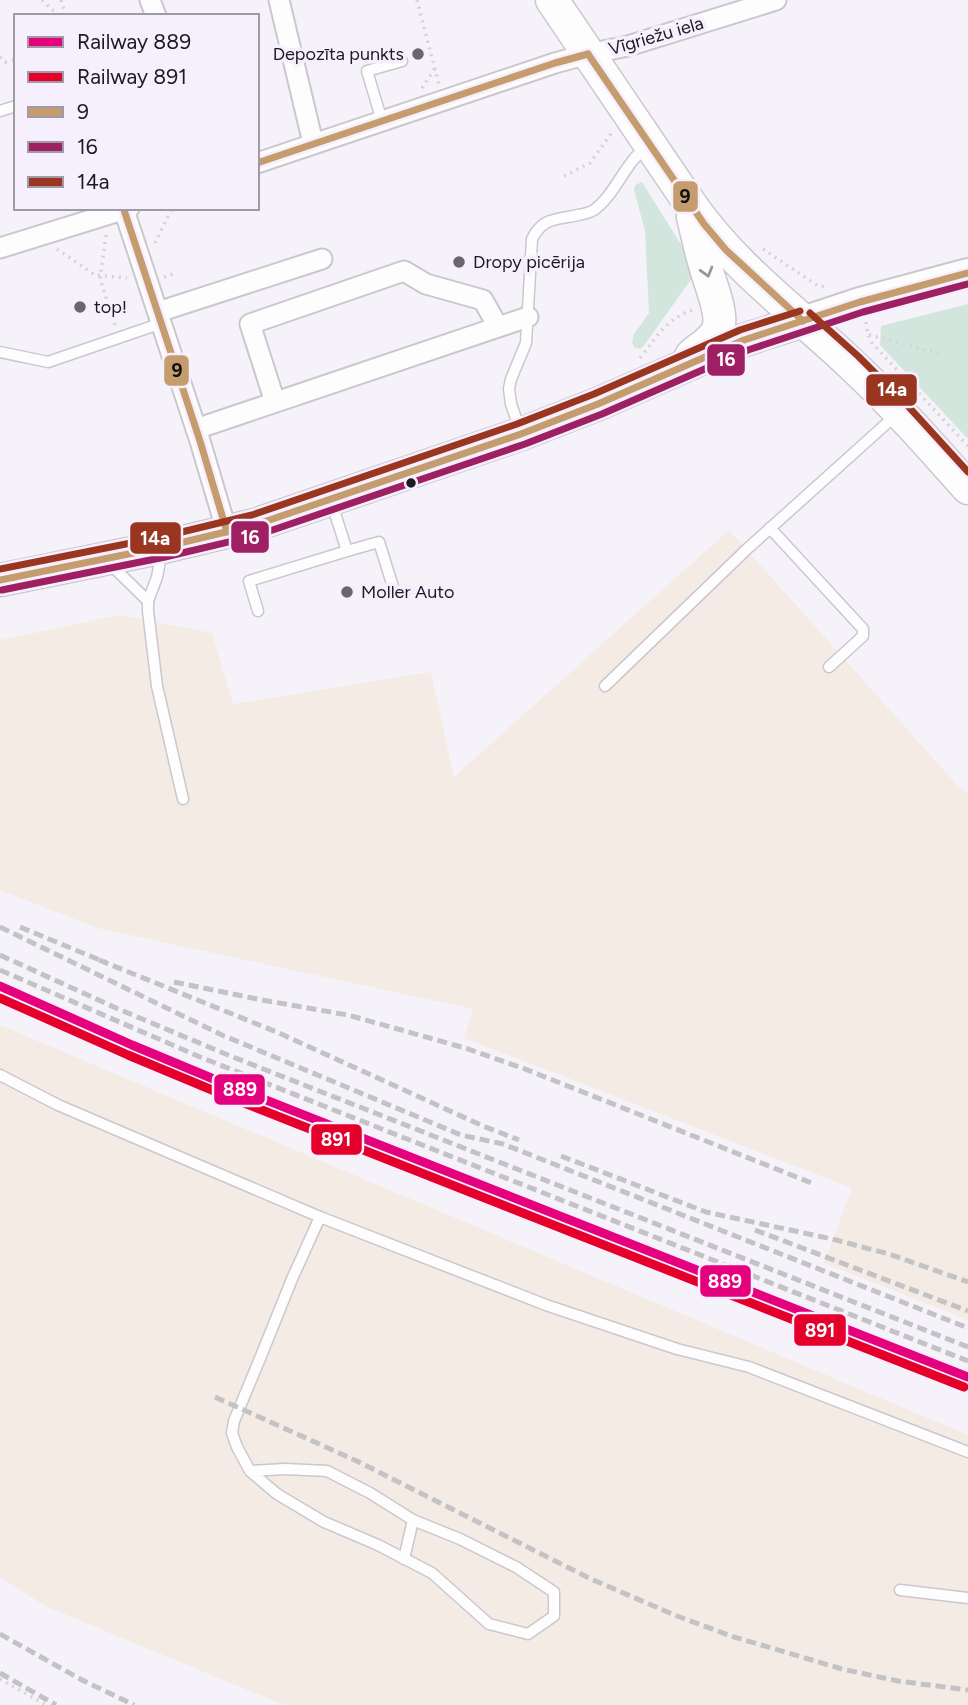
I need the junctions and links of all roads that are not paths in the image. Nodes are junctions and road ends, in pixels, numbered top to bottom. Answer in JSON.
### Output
{"nodes":[{"id":1,"x":279,"y":0,"type":"edge"},
{"id":2,"x":552,"y":0,"type":"edge"},
{"id":3,"x":776,"y":0,"type":"edge"},
{"id":4,"x":588,"y":54,"type":"junction"},
{"id":5,"x":402,"y":61,"type":"dead end"},
{"id":6,"x":382,"y":121,"type":"junction"},
{"id":7,"x":313,"y":143,"type":"junction"},
{"id":8,"x":650,"y":144,"type":"junction"},
{"id":9,"x":259,"y":162,"type":"edge"},
{"id":10,"x":691,"y":205,"type":"junction"},
{"id":11,"x":121,"y":210,"type":"edge"},
{"id":12,"x":0,"y":248,"type":"edge"},
{"id":13,"x":322,"y":259,"type":"dead end"},
{"id":14,"x":968,"y":273,"type":"edge"},
{"id":15,"x":528,"y":317,"type":"junction"},
{"id":16,"x":160,"y":318,"type":"junction"},
{"id":17,"x":803,"y":321,"type":"junction"},
{"id":18,"x":498,"y":327,"type":"junction"},
{"id":19,"x":0,"y":352,"type":"edge"},
{"id":20,"x":682,"y":366,"type":"junction"},
{"id":21,"x":275,"y":402,"type":"junction"},
{"id":22,"x":900,"y":412,"type":"junction"},
{"id":23,"x":196,"y":429,"type":"junction"},
{"id":24,"x":521,"y":434,"type":"junction"},
{"id":25,"x":968,"y":488,"type":"edge"},
{"id":26,"x":331,"y":500,"type":"junction"},
{"id":27,"x":770,"y":528,"type":"junction"},
{"id":28,"x":227,"y":531,"type":"junction"},
{"id":29,"x":163,"y":547,"type":"junction"},
{"id":30,"x":347,"y":551,"type":"junction"},
{"id":31,"x":104,"y":558,"type":"junction"},
{"id":32,"x":0,"y":580,"type":"edge"},
{"id":33,"x":394,"y":590,"type":"dead end"},
{"id":34,"x":148,"y":601,"type":"junction"},
{"id":35,"x":258,"y":611,"type":"dead end"},
{"id":36,"x":829,"y":667,"type":"dead end"},
{"id":37,"x":605,"y":686,"type":"dead end"},
{"id":38,"x":183,"y":799,"type":"dead end"},
{"id":39,"x":0,"y":1075,"type":"edge"},
{"id":40,"x":320,"y":1217,"type":"junction"},
{"id":41,"x":968,"y":1452,"type":"edge"},
{"id":42,"x":250,"y":1471,"type":"junction"},
{"id":43,"x":413,"y":1520,"type":"junction"},
{"id":44,"x":404,"y":1559,"type":"junction"},
{"id":45,"x":900,"y":1590,"type":"dead end"},
{"id":46,"x":968,"y":1598,"type":"edge"}],
"edges":[{"from":1,"to":7,"type":"street"},
{"from":2,"to":4,"type":"main road"},
{"from":3,"to":4,"type":"street","name":"Vīgriežu iela"},
{"from":4,"to":6,"type":"street","name":"Vīgriežu iela"},
{"from":4,"to":8,"type":"main road"},
{"from":5,"to":6,"type":"lane"},
{"from":6,"to":7,"type":"street","name":"Vīgriežu iela"},
{"from":7,"to":9,"type":"street","name":"Vīgriežu iela"},
{"from":8,"to":10,"type":"main road"},
{"from":8,"to":15,"type":"lane"},
{"from":10,"to":17,"type":"main road"},
{"from":10,"to":20,"type":"main road","one_way":true},
{"from":11,"to":12,"type":"street"},
{"from":11,"to":16,"type":"street"},
{"from":13,"to":16,"type":"street"},
{"from":14,"to":17,"type":"main road"},
{"from":15,"to":18,"type":"street"},
{"from":15,"to":24,"type":"lane"},
{"from":16,"to":19,"type":"lane"},
{"from":16,"to":23,"type":"street"},
{"from":17,"to":20,"type":"main road"},
{"from":17,"to":22,"type":"main road"},
{"from":18,"to":21,"type":"street"},
{"from":18,"to":21,"type":"street"},
{"from":20,"to":24,"type":"main road"},
{"from":21,"to":23,"type":"street"},
{"from":22,"to":25,"type":"main road"},
{"from":22,"to":27,"type":"lane"},
{"from":23,"to":28,"type":"street"},
{"from":24,"to":26,"type":"main road"},
{"from":26,"to":28,"type":"main road"},
{"from":26,"to":30,"type":"lane"},
{"from":27,"to":36,"type":"lane"},
{"from":27,"to":37,"type":"lane"},
{"from":28,"to":29,"type":"main road"},
{"from":29,"to":31,"type":"main road"},
{"from":29,"to":34,"type":"lane"},
{"from":30,"to":33,"type":"lane"},
{"from":30,"to":35,"type":"lane"},
{"from":31,"to":32,"type":"main road"},
{"from":31,"to":34,"type":"lane"},
{"from":34,"to":38,"type":"lane"},
{"from":39,"to":40,"type":"lane"},
{"from":40,"to":41,"type":"lane"},
{"from":40,"to":42,"type":"lane"},
{"from":42,"to":43,"type":"lane"},
{"from":42,"to":44,"type":"lane"},
{"from":43,"to":44,"type":"lane"},
{"from":43,"to":44,"type":"lane"},
{"from":45,"to":46,"type":"lane"}]}
